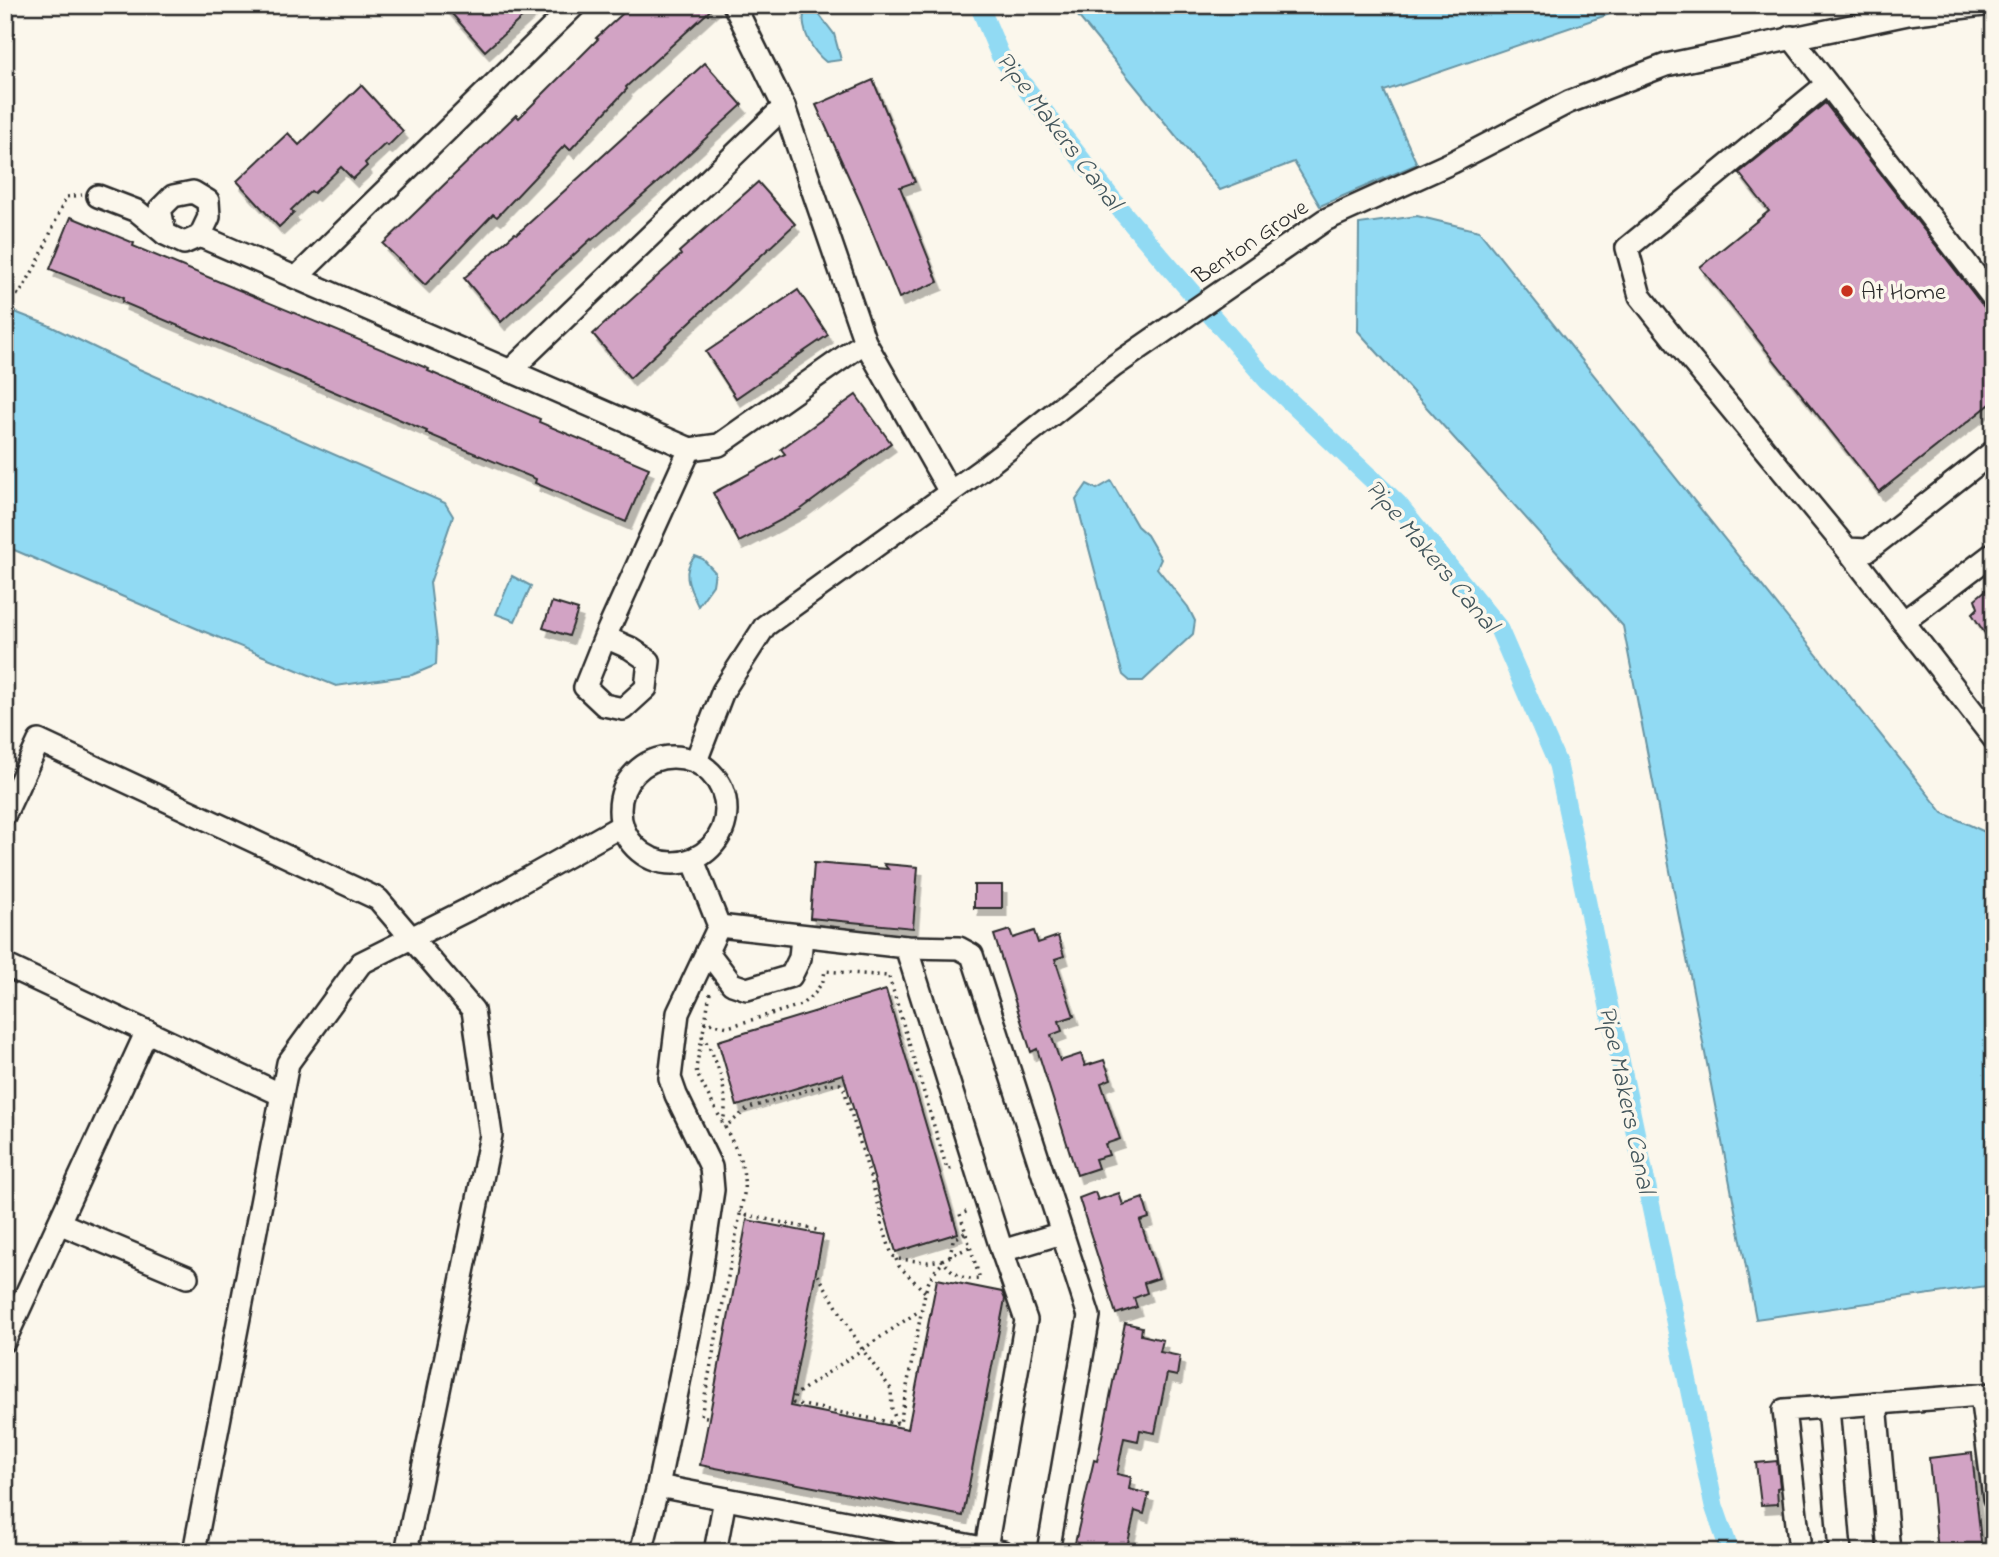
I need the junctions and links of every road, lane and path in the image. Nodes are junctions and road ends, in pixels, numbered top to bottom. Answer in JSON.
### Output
{"nodes":[{"id":1,"x":575,"y":5,"type":"edge"},
{"id":2,"x":734,"y":5,"type":"edge"},
{"id":3,"x":1983,"y":5,"type":"edge"},
{"id":4,"x":1791,"y":37,"type":"junction"},
{"id":5,"x":1827,"y":84,"type":"junction"},
{"id":6,"x":783,"y":107,"type":"junction"},
{"id":7,"x":98,"y":197,"type":"joint"},
{"id":8,"x":165,"y":234,"type":"junction"},
{"id":9,"x":200,"y":236,"type":"junction"},
{"id":10,"x":297,"y":277,"type":"junction"},
{"id":11,"x":5,"y":287,"type":"edge"},
{"id":12,"x":1994,"y":299,"type":"edge"},
{"id":13,"x":865,"y":342,"type":"junction"},
{"id":14,"x":510,"y":371,"type":"junction"},
{"id":15,"x":690,"y":450,"type":"junction"},
{"id":16,"x":1994,"y":451,"type":"edge"},
{"id":17,"x":950,"y":492,"type":"junction"},
{"id":18,"x":1847,"y":549,"type":"junction"},
{"id":19,"x":1994,"y":553,"type":"edge"},
{"id":20,"x":1903,"y":622,"type":"junction"},
{"id":21,"x":605,"y":637,"type":"dead end"},
{"id":22,"x":1994,"y":739,"type":"edge"},
{"id":23,"x":696,"y":761,"type":"junction"},
{"id":24,"x":5,"y":814,"type":"edge"},
{"id":25,"x":621,"y":826,"type":"junction"},
{"id":26,"x":693,"y":860,"type":"junction"},
{"id":27,"x":719,"y":926,"type":"junction"},
{"id":28,"x":802,"y":936,"type":"junction"},
{"id":29,"x":411,"y":939,"type":"junction"},
{"id":30,"x":708,"y":951,"type":"junction"},
{"id":31,"x":908,"y":953,"type":"junction"},
{"id":32,"x":5,"y":965,"type":"edge"},
{"id":33,"x":705,"y":1022,"type":"dead end"},
{"id":34,"x":147,"y":1031,"type":"junction"},
{"id":35,"x":702,"y":1036,"type":"junction"},
{"id":36,"x":282,"y":1095,"type":"junction"},
{"id":37,"x":724,"y":1125,"type":"junction"},
{"id":38,"x":974,"y":1163,"type":"junction"},
{"id":39,"x":988,"y":1206,"type":"junction"},
{"id":40,"x":740,"y":1211,"type":"junction"},
{"id":41,"x":59,"y":1223,"type":"junction"},
{"id":42,"x":817,"y":1230,"type":"dead end"},
{"id":43,"x":966,"y":1232,"type":"junction"},
{"id":44,"x":1062,"y":1233,"type":"junction"},
{"id":45,"x":971,"y":1247,"type":"junction"},
{"id":46,"x":1002,"y":1251,"type":"junction"},
{"id":47,"x":950,"y":1256,"type":"junction"},
{"id":48,"x":895,"y":1257,"type":"junction"},
{"id":49,"x":943,"y":1261,"type":"junction"},
{"id":50,"x":818,"y":1275,"type":"dead end"},
{"id":51,"x":187,"y":1277,"type":"dead end"},
{"id":52,"x":925,"y":1293,"type":"junction"},
{"id":53,"x":922,"y":1309,"type":"junction"},
{"id":54,"x":5,"y":1340,"type":"edge"},
{"id":55,"x":862,"y":1349,"type":"junction"},
{"id":56,"x":1988,"y":1394,"type":"edge"},
{"id":57,"x":1876,"y":1403,"type":"junction"},
{"id":58,"x":1828,"y":1407,"type":"junction"},
{"id":59,"x":707,"y":1417,"type":"dead end"},
{"id":60,"x":897,"y":1423,"type":"junction"},
{"id":61,"x":658,"y":1486,"type":"junction"},
{"id":62,"x":1994,"y":1498,"type":"edge"},
{"id":63,"x":725,"y":1499,"type":"junction"},
{"id":64,"x":1799,"y":1541,"type":"dead end"},
{"id":65,"x":995,"y":1550,"type":"edge"},
{"id":66,"x":194,"y":1552,"type":"edge"},
{"id":67,"x":406,"y":1552,"type":"edge"},
{"id":68,"x":641,"y":1552,"type":"edge"},
{"id":69,"x":715,"y":1552,"type":"edge"},
{"id":70,"x":1048,"y":1552,"type":"edge"},
{"id":71,"x":1840,"y":1552,"type":"edge"},
{"id":72,"x":1889,"y":1552,"type":"edge"}],
"edges":[{"from":1,"to":10,"type":"street"},
{"from":2,"to":6,"type":"street"},
{"from":3,"to":4,"type":"street","name":"Benton Grove"},
{"from":4,"to":5,"type":"street"},
{"from":4,"to":17,"type":"street","name":"Benton Grove"},
{"from":5,"to":12,"type":"street"},
{"from":5,"to":18,"type":"street"},
{"from":6,"to":13,"type":"street"},
{"from":6,"to":14,"type":"street"},
{"from":7,"to":8,"type":"street"},
{"from":7,"to":11,"type":"path"},
{"from":8,"to":9,"type":"street"},
{"from":8,"to":9,"type":"street"},
{"from":9,"to":10,"type":"street"},
{"from":10,"to":14,"type":"street"},
{"from":13,"to":15,"type":"street"},
{"from":13,"to":17,"type":"street"},
{"from":14,"to":15,"type":"street"},
{"from":15,"to":21,"type":"street"},
{"from":16,"to":18,"type":"street"},
{"from":17,"to":23,"type":"street","name":"Benton Grove"},
{"from":18,"to":20,"type":"street"},
{"from":19,"to":20,"type":"street"},
{"from":20,"to":22,"type":"street"},
{"from":23,"to":25,"type":"street"},
{"from":23,"to":26,"type":"street"},
{"from":24,"to":29,"type":"street"},
{"from":25,"to":26,"type":"street"},
{"from":25,"to":29,"type":"street"},
{"from":26,"to":27,"type":"street"},
{"from":27,"to":28,"type":"street"},
{"from":27,"to":30,"type":"street"},
{"from":28,"to":30,"type":"street"},
{"from":28,"to":31,"type":"street"},
{"from":29,"to":36,"type":"street"},
{"from":29,"to":67,"type":"street"},
{"from":30,"to":61,"type":"street"},
{"from":31,"to":38,"type":"street"},
{"from":31,"to":38,"type":"path"},
{"from":31,"to":44,"type":"street"},
{"from":32,"to":34,"type":"street"},
{"from":33,"to":35,"type":"path"},
{"from":34,"to":36,"type":"street"},
{"from":34,"to":41,"type":"street"},
{"from":35,"to":37,"type":"path"},
{"from":35,"to":37,"type":"path"},
{"from":36,"to":66,"type":"street"},
{"from":37,"to":40,"type":"path"},
{"from":37,"to":48,"type":"path"},
{"from":38,"to":39,"type":"street"},
{"from":39,"to":43,"type":"path"},
{"from":39,"to":46,"type":"street"},
{"from":40,"to":42,"type":"path"},
{"from":40,"to":59,"type":"path"},
{"from":41,"to":51,"type":"street"},
{"from":41,"to":54,"type":"street"},
{"from":43,"to":45,"type":"path"},
{"from":43,"to":47,"type":"path"},
{"from":44,"to":46,"type":"street"},
{"from":44,"to":70,"type":"street"},
{"from":45,"to":47,"type":"path"},
{"from":45,"to":49,"type":"path"},
{"from":46,"to":65,"type":"street"},
{"from":47,"to":49,"type":"path"},
{"from":48,"to":49,"type":"path"},
{"from":48,"to":52,"type":"path"},
{"from":49,"to":52,"type":"path"},
{"from":50,"to":55,"type":"path"},
{"from":52,"to":53,"type":"path"},
{"from":53,"to":55,"type":"path"},
{"from":53,"to":60,"type":"path"},
{"from":55,"to":60,"type":"path"},
{"from":55,"to":60,"type":"path"},
{"from":56,"to":57,"type":"street"},
{"from":56,"to":62,"type":"street"},
{"from":57,"to":58,"type":"street"},
{"from":57,"to":72,"type":"street"},
{"from":58,"to":64,"type":"street"},
{"from":58,"to":71,"type":"street"},
{"from":61,"to":63,"type":"street"},
{"from":61,"to":68,"type":"street"},
{"from":63,"to":65,"type":"street"},
{"from":63,"to":69,"type":"street"}]}
